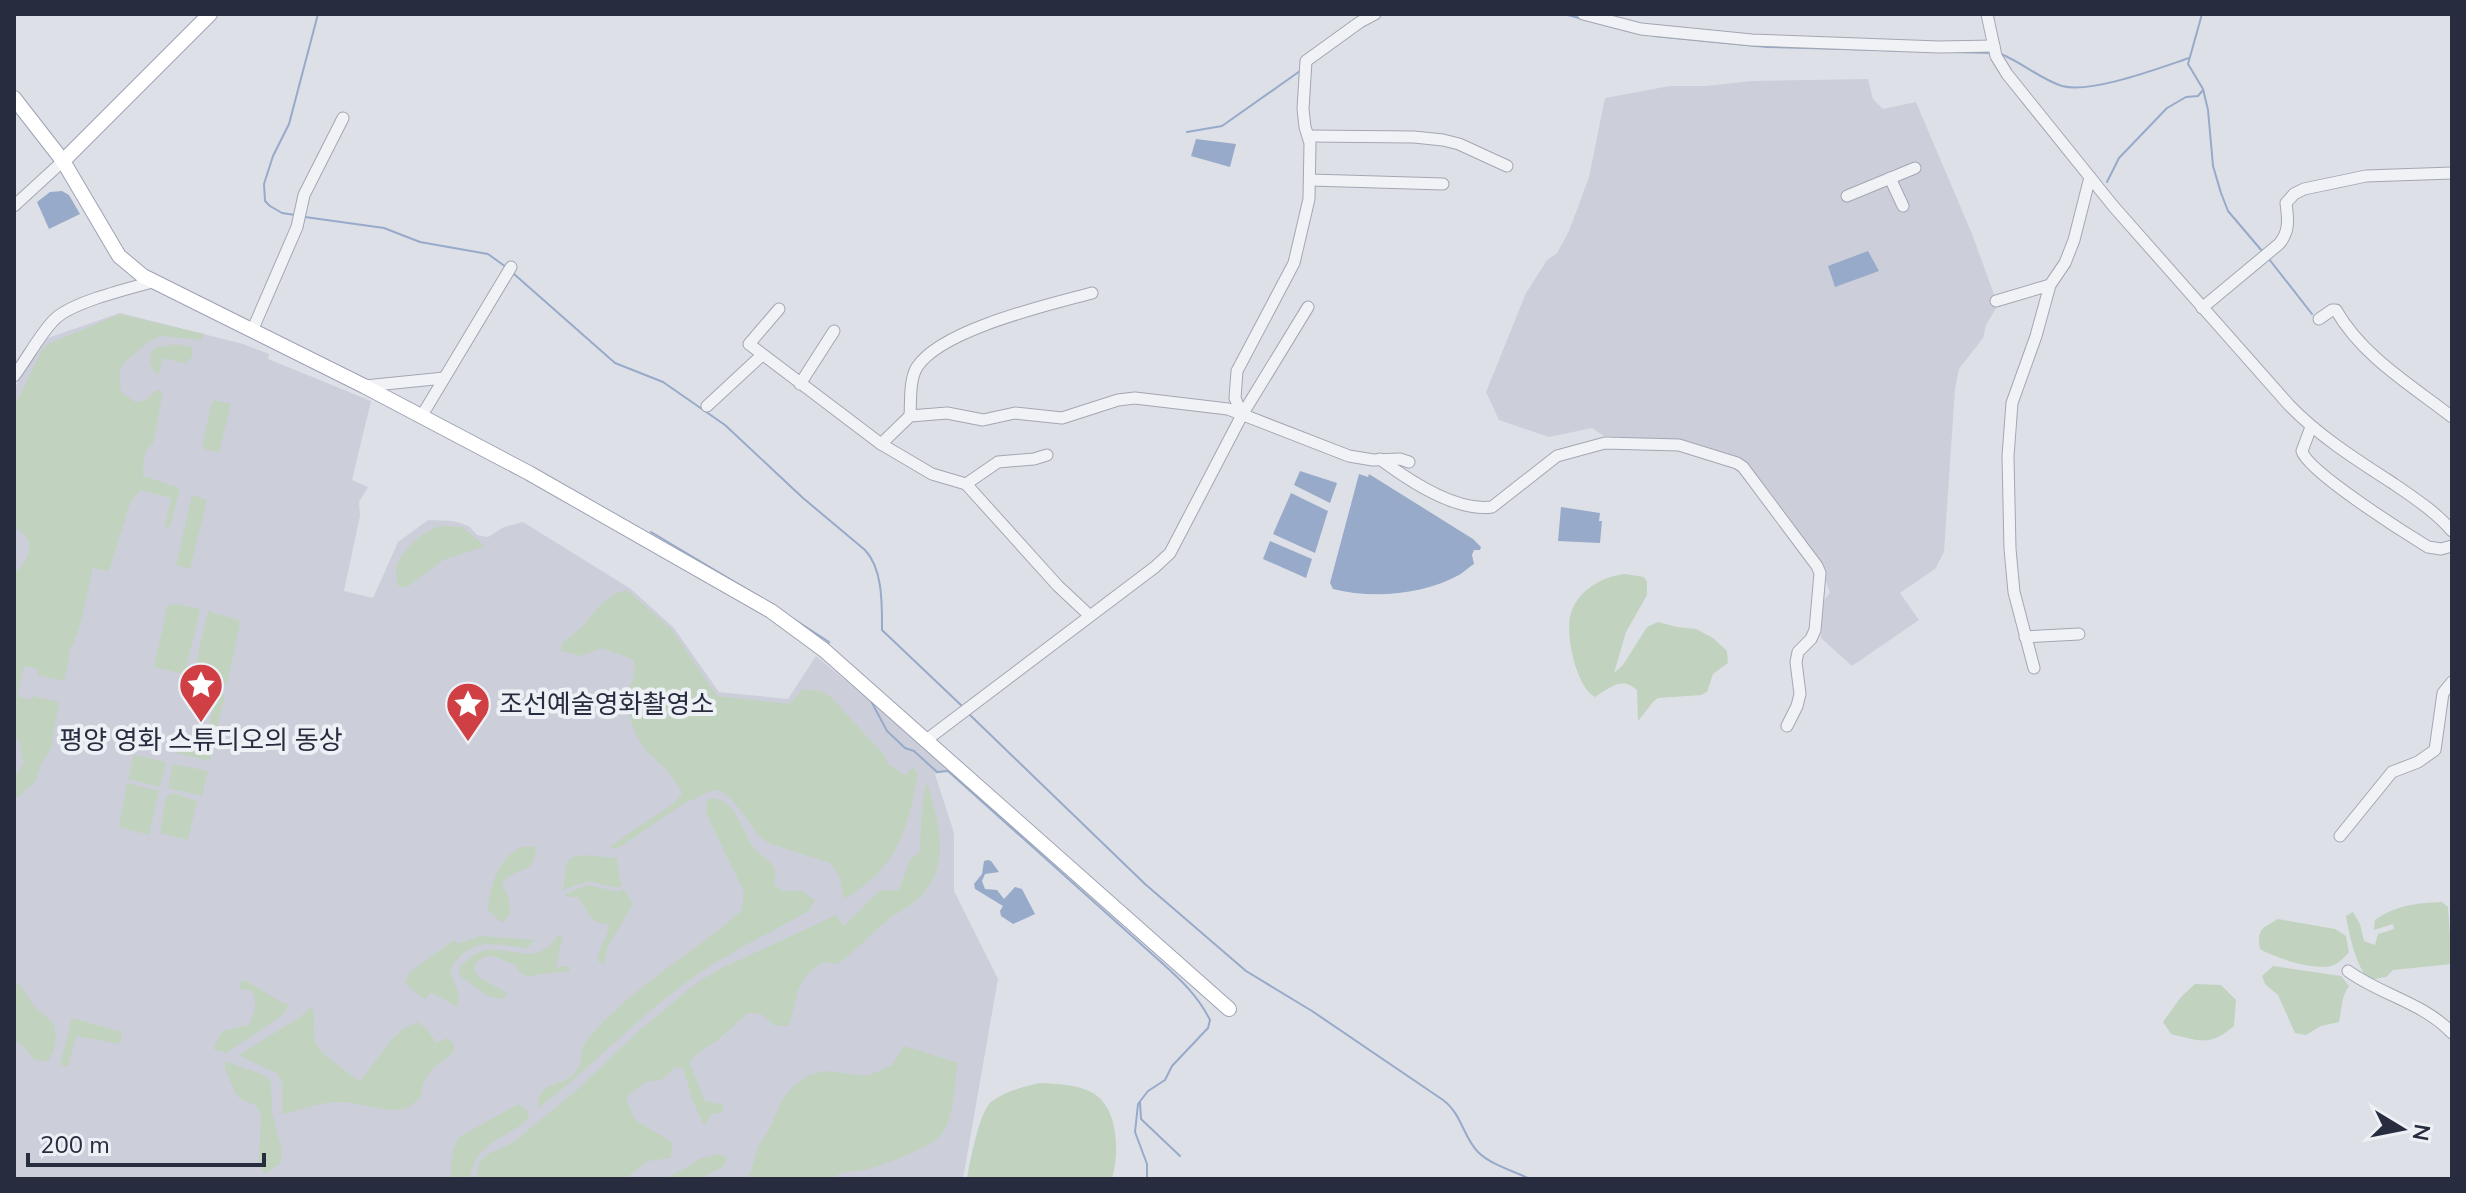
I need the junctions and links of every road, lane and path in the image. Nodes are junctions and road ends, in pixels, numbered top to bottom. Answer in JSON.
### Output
{"nodes":[{"id":1,"x":210,"y":14,"type":"edge"},
{"id":2,"x":1375,"y":14,"type":"edge"},
{"id":3,"x":1583,"y":14,"type":"edge"},
{"id":4,"x":1987,"y":14,"type":"edge"},
{"id":5,"x":1995,"y":51,"type":"junction"},
{"id":6,"x":14,"y":98,"type":"edge"},
{"id":7,"x":343,"y":118,"type":"dead end"},
{"id":8,"x":1308,"y":136,"type":"junction"},
{"id":9,"x":63,"y":161,"type":"junction"},
{"id":10,"x":1507,"y":166,"type":"dead end"},
{"id":11,"x":1915,"y":168,"type":"dead end"},
{"id":12,"x":2452,"y":173,"type":"edge"},
{"id":13,"x":2090,"y":177,"type":"junction"},
{"id":14,"x":1890,"y":178,"type":"junction"},
{"id":15,"x":1311,"y":180,"type":"junction"},
{"id":16,"x":1443,"y":184,"type":"dead end"},
{"id":17,"x":1847,"y":196,"type":"dead end"},
{"id":18,"x":14,"y":206,"type":"edge"},
{"id":19,"x":1903,"y":206,"type":"dead end"},
{"id":20,"x":511,"y":267,"type":"dead end"},
{"id":21,"x":152,"y":282,"type":"junction"},
{"id":22,"x":2050,"y":285,"type":"junction"},
{"id":23,"x":1092,"y":293,"type":"dead end"},
{"id":24,"x":1996,"y":301,"type":"dead end"},
{"id":25,"x":1308,"y":307,"type":"dead end"},
{"id":26,"x":2202,"y":308,"type":"junction"},
{"id":27,"x":779,"y":309,"type":"dead end"},
{"id":28,"x":2319,"y":319,"type":"dead end"},
{"id":29,"x":252,"y":331,"type":"junction"},
{"id":30,"x":834,"y":331,"type":"dead end"},
{"id":31,"x":762,"y":355,"type":"junction"},
{"id":32,"x":14,"y":376,"type":"edge"},
{"id":33,"x":444,"y":378,"type":"junction"},
{"id":34,"x":800,"y":384,"type":"junction"},
{"id":35,"x":364,"y":386,"type":"junction"},
{"id":36,"x":707,"y":406,"type":"dead end"},
{"id":37,"x":1242,"y":415,"type":"junction"},
{"id":38,"x":910,"y":416,"type":"junction"},
{"id":39,"x":421,"y":417,"type":"junction"},
{"id":40,"x":2452,"y":417,"type":"edge"},
{"id":41,"x":2311,"y":427,"type":"junction"},
{"id":42,"x":881,"y":444,"type":"junction"},
{"id":43,"x":1047,"y":455,"type":"dead end"},
{"id":44,"x":1380,"y":459,"type":"junction"},
{"id":45,"x":1409,"y":462,"type":"dead end"},
{"id":46,"x":966,"y":484,"type":"junction"},
{"id":47,"x":2452,"y":531,"type":"edge"},
{"id":48,"x":2452,"y":546,"type":"edge"},
{"id":49,"x":1089,"y":615,"type":"junction"},
{"id":50,"x":2079,"y":634,"type":"dead end"},
{"id":51,"x":2025,"y":637,"type":"junction"},
{"id":52,"x":2034,"y":668,"type":"dead end"},
{"id":53,"x":2452,"y":682,"type":"edge"},
{"id":54,"x":1787,"y":726,"type":"dead end"},
{"id":55,"x":925,"y":741,"type":"junction"},
{"id":56,"x":2340,"y":836,"type":"dead end"},
{"id":57,"x":2348,"y":971,"type":"dead end"},
{"id":58,"x":1229,"y":1009,"type":"dead end"},
{"id":59,"x":2452,"y":1033,"type":"edge"}],
"edges":[{"from":1,"to":9,"type":"main road"},
{"from":2,"to":8,"type":"street"},
{"from":3,"to":5,"type":"street"},
{"from":4,"to":5,"type":"street"},
{"from":5,"to":13,"type":"street"},
{"from":6,"to":9,"type":"main road"},
{"from":7,"to":29,"type":"street"},
{"from":8,"to":10,"type":"street"},
{"from":8,"to":15,"type":"street"},
{"from":9,"to":18,"type":"street"},
{"from":9,"to":21,"type":"main road"},
{"from":11,"to":14,"type":"street"},
{"from":12,"to":26,"type":"street"},
{"from":13,"to":22,"type":"street"},
{"from":13,"to":26,"type":"street"},
{"from":14,"to":17,"type":"street"},
{"from":14,"to":19,"type":"street"},
{"from":15,"to":16,"type":"street"},
{"from":15,"to":37,"type":"street"},
{"from":20,"to":33,"type":"street"},
{"from":21,"to":29,"type":"main road"},
{"from":21,"to":32,"type":"street"},
{"from":22,"to":24,"type":"street"},
{"from":22,"to":51,"type":"street"},
{"from":23,"to":38,"type":"street"},
{"from":25,"to":37,"type":"street"},
{"from":26,"to":41,"type":"street"},
{"from":27,"to":31,"type":"street"},
{"from":28,"to":40,"type":"street"},
{"from":29,"to":35,"type":"main road"},
{"from":30,"to":34,"type":"street"},
{"from":31,"to":34,"type":"street"},
{"from":31,"to":36,"type":"street"},
{"from":33,"to":35,"type":"street"},
{"from":33,"to":39,"type":"street"},
{"from":34,"to":42,"type":"street"},
{"from":35,"to":39,"type":"main road"},
{"from":37,"to":38,"type":"street"},
{"from":37,"to":44,"type":"street"},
{"from":37,"to":49,"type":"street"},
{"from":38,"to":42,"type":"street"},
{"from":39,"to":55,"type":"main road"},
{"from":41,"to":47,"type":"street"},
{"from":41,"to":48,"type":"street"},
{"from":42,"to":46,"type":"street"},
{"from":43,"to":46,"type":"street"},
{"from":44,"to":45,"type":"street"},
{"from":44,"to":54,"type":"street"},
{"from":46,"to":49,"type":"street"},
{"from":49,"to":55,"type":"street"},
{"from":50,"to":51,"type":"street"},
{"from":51,"to":52,"type":"street"},
{"from":53,"to":56,"type":"street"},
{"from":55,"to":58,"type":"main road"},
{"from":57,"to":59,"type":"street"}]}
